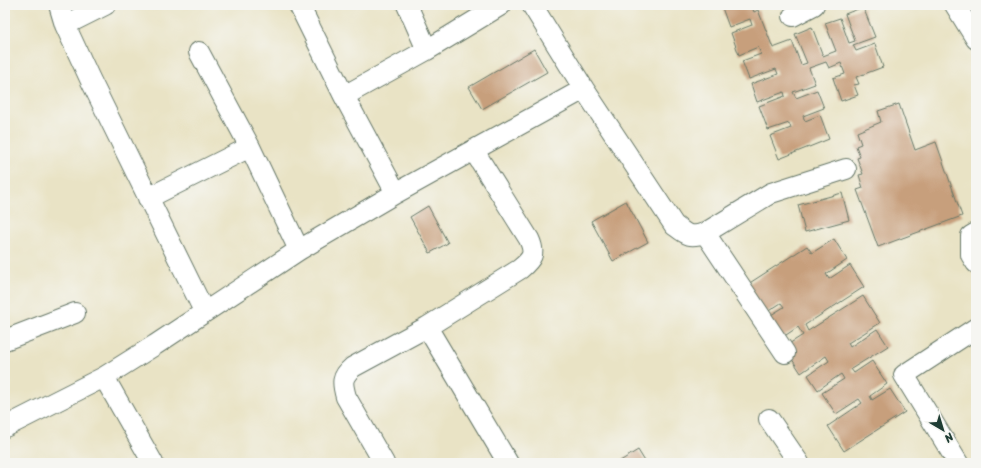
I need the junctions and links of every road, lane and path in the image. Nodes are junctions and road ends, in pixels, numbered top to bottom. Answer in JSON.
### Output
{"nodes":[{"id":1,"x":58,"y":5,"type":"edge"},
{"id":2,"x":105,"y":5,"type":"edge"},
{"id":3,"x":299,"y":5,"type":"edge"},
{"id":4,"x":407,"y":5,"type":"edge"},
{"id":5,"x":501,"y":5,"type":"edge"},
{"id":6,"x":532,"y":5,"type":"edge"},
{"id":7,"x":814,"y":5,"type":"edge"},
{"id":8,"x":954,"y":5,"type":"edge"},
{"id":9,"x":793,"y":16,"type":"dead end"},
{"id":10,"x":65,"y":24,"type":"junction"},
{"id":11,"x":976,"y":39,"type":"edge"},
{"id":12,"x":427,"y":50,"type":"junction"},
{"id":13,"x":199,"y":52,"type":"dead end"},
{"id":14,"x":584,"y":90,"type":"junction"},
{"id":15,"x":344,"y":96,"type":"junction"},
{"id":16,"x":250,"y":148,"type":"junction"},
{"id":17,"x":474,"y":151,"type":"junction"},
{"id":18,"x":846,"y":169,"type":"dead end"},
{"id":19,"x":396,"y":193,"type":"junction"},
{"id":20,"x":148,"y":198,"type":"junction"},
{"id":21,"x":705,"y":233,"type":"junction"},
{"id":22,"x":976,"y":233,"type":"edge"},
{"id":23,"x":299,"y":250,"type":"junction"},
{"id":24,"x":976,"y":263,"type":"edge"},
{"id":25,"x":204,"y":311,"type":"junction"},
{"id":26,"x":75,"y":313,"type":"dead end"},
{"id":27,"x":427,"y":327,"type":"junction"},
{"id":28,"x":976,"y":328,"type":"edge"},
{"id":29,"x":5,"y":340,"type":"edge"},
{"id":30,"x":785,"y":353,"type":"dead end"},
{"id":31,"x":104,"y":377,"type":"junction"},
{"id":32,"x":769,"y":419,"type":"dead end"},
{"id":33,"x":5,"y":427,"type":"edge"},
{"id":34,"x":153,"y":463,"type":"edge"},
{"id":35,"x":384,"y":463,"type":"edge"},
{"id":36,"x":508,"y":463,"type":"edge"},
{"id":37,"x":799,"y":463,"type":"edge"},
{"id":38,"x":958,"y":463,"type":"edge"}],
"edges":[{"from":1,"to":10,"type":"street"},
{"from":2,"to":10,"type":"street"},
{"from":3,"to":15,"type":"street"},
{"from":4,"to":12,"type":"street"},
{"from":5,"to":12,"type":"street"},
{"from":6,"to":14,"type":"street"},
{"from":7,"to":9,"type":"street"},
{"from":8,"to":11,"type":"street"},
{"from":10,"to":20,"type":"street"},
{"from":12,"to":15,"type":"street"},
{"from":13,"to":16,"type":"street"},
{"from":14,"to":17,"type":"street"},
{"from":14,"to":21,"type":"street"},
{"from":15,"to":19,"type":"street"},
{"from":16,"to":20,"type":"street"},
{"from":16,"to":23,"type":"street"},
{"from":17,"to":19,"type":"street"},
{"from":17,"to":27,"type":"street"},
{"from":18,"to":21,"type":"street"},
{"from":19,"to":23,"type":"street"},
{"from":20,"to":25,"type":"street"},
{"from":21,"to":30,"type":"street"},
{"from":22,"to":24,"type":"street"},
{"from":23,"to":25,"type":"street"},
{"from":25,"to":31,"type":"street"},
{"from":26,"to":29,"type":"street"},
{"from":27,"to":35,"type":"street"},
{"from":27,"to":36,"type":"street"},
{"from":28,"to":38,"type":"street"},
{"from":31,"to":33,"type":"street"},
{"from":31,"to":34,"type":"street"},
{"from":32,"to":37,"type":"street"}]}
